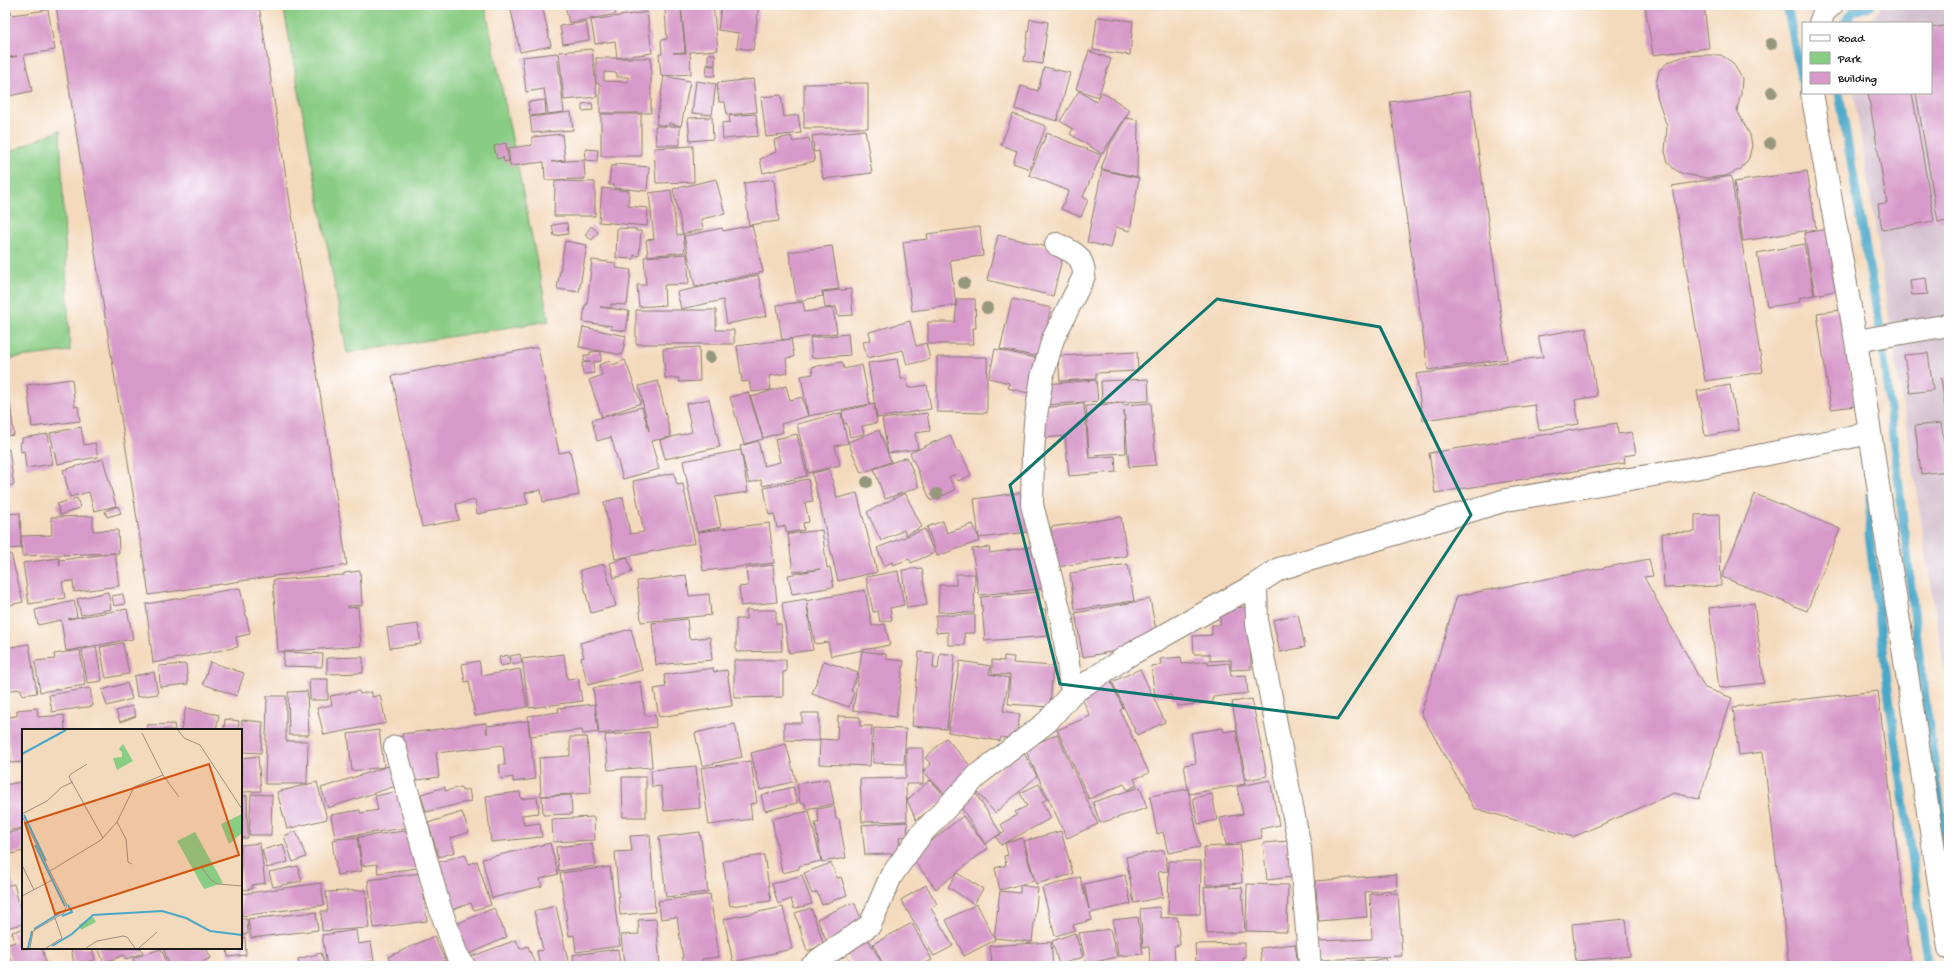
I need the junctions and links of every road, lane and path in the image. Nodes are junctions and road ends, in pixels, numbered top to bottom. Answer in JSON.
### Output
{"nodes":[{"id":1,"x":1832,"y":5,"type":"edge"},
{"id":2,"x":1820,"y":22,"type":"edge"},
{"id":3,"x":1812,"y":94,"type":"edge"},
{"id":4,"x":1056,"y":244,"type":"dead end"},
{"id":5,"x":1949,"y":325,"type":"edge"},
{"id":6,"x":1856,"y":341,"type":"junction"},
{"id":7,"x":1870,"y":432,"type":"junction"},
{"id":8,"x":1256,"y":584,"type":"junction"},
{"id":9,"x":1072,"y":693,"type":"junction"},
{"id":10,"x":395,"y":746,"type":"dead end"},
{"id":11,"x":1949,"y":948,"type":"edge"},
{"id":12,"x":464,"y":966,"type":"edge"},
{"id":13,"x":812,"y":966,"type":"edge"},
{"id":14,"x":1310,"y":966,"type":"edge"}],
"edges":[{"from":1,"to":2,"type":"street"},
{"from":3,"to":6,"type":"street"},
{"from":4,"to":9,"type":"street"},
{"from":5,"to":6,"type":"street"},
{"from":6,"to":7,"type":"street"},
{"from":7,"to":8,"type":"street"},
{"from":7,"to":11,"type":"street"},
{"from":8,"to":9,"type":"street"},
{"from":8,"to":14,"type":"street"},
{"from":9,"to":13,"type":"street"},
{"from":10,"to":12,"type":"street"}]}
